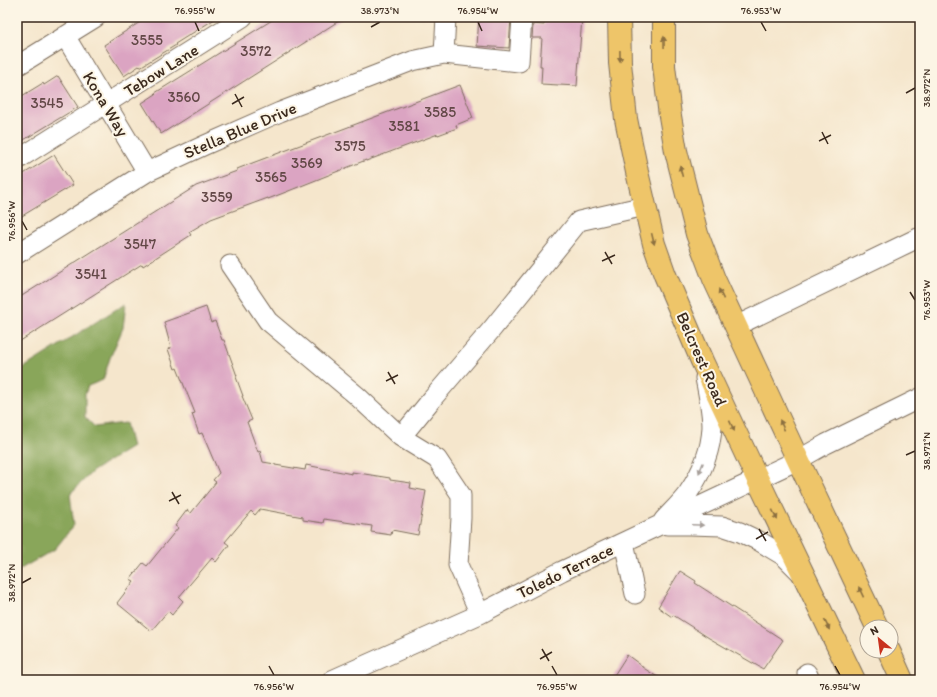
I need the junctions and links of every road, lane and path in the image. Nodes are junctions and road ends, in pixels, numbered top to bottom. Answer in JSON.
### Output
{"nodes":[{"id":1,"x":96,"y":17,"type":"edge"},
{"id":2,"x":243,"y":17,"type":"edge"},
{"id":3,"x":446,"y":17,"type":"edge"},
{"id":4,"x":522,"y":17,"type":"edge"},
{"id":5,"x":619,"y":17,"type":"edge"},
{"id":6,"x":664,"y":17,"type":"edge"},
{"id":7,"x":65,"y":36,"type":"junction"},
{"id":8,"x":444,"y":54,"type":"junction"},
{"id":9,"x":17,"y":66,"type":"edge"},
{"id":10,"x":106,"y":104,"type":"junction"},
{"id":11,"x":17,"y":160,"type":"edge"},
{"id":12,"x":146,"y":172,"type":"junction"},
{"id":13,"x":645,"y":206,"type":"junction"},
{"id":14,"x":918,"y":238,"type":"dead end"},
{"id":15,"x":17,"y":254,"type":"edge"},
{"id":16,"x":230,"y":265,"type":"dead end"},
{"id":17,"x":736,"y":326,"type":"junction"},
{"id":18,"x":702,"y":361,"type":"junction"},
{"id":19,"x":920,"y":398,"type":"edge"},
{"id":20,"x":401,"y":437,"type":"junction"},
{"id":21,"x":798,"y":460,"type":"junction"},
{"id":22,"x":758,"y":480,"type":"junction"},
{"id":23,"x":659,"y":526,"type":"junction"},
{"id":24,"x":624,"y":542,"type":"junction"},
{"id":25,"x":804,"y":577,"type":"junction"},
{"id":26,"x":634,"y":594,"type":"dead end"},
{"id":27,"x":480,"y":614,"type":"junction"},
{"id":28,"x":873,"y":619,"type":"edge"},
{"id":29,"x":893,"y":659,"type":"edge"},
{"id":30,"x":332,"y":680,"type":"edge"},
{"id":31,"x":854,"y":680,"type":"edge"},
{"id":32,"x":902,"y":680,"type":"edge"}],
"edges":[{"from":1,"to":7,"type":"street"},
{"from":2,"to":10,"type":"street","name":"Tebow Lane"},
{"from":3,"to":8,"type":"street"},
{"from":4,"to":8,"type":"street","name":"Stella Blue Drive"},
{"from":5,"to":13,"type":"main road","name":"Belcrest Road","one_way":true},
{"from":17,"to":6,"type":"main road","one_way":true},
{"from":7,"to":9,"type":"street"},
{"from":7,"to":10,"type":"street","name":"Kona Way"},
{"from":8,"to":12,"type":"street","name":"Stella Blue Drive"},
{"from":10,"to":11,"type":"street","name":"Tebow Lane"},
{"from":10,"to":12,"type":"street","name":"Kona Way"},
{"from":12,"to":15,"type":"street","name":"Stella Blue Drive"},
{"from":13,"to":18,"type":"main road","name":"Belcrest Road","one_way":true},
{"from":13,"to":20,"type":"street"},
{"from":14,"to":17,"type":"street"},
{"from":16,"to":20,"type":"street"},
{"from":21,"to":17,"type":"main road","one_way":true},
{"from":18,"to":22,"type":"main road","name":"Belcrest Road","one_way":true},
{"from":18,"to":23,"type":"street","one_way":true},
{"from":19,"to":21,"type":"street","name":"Toledo Terrace"},
{"from":20,"to":27,"type":"street"},
{"from":21,"to":22,"type":"street","name":"Toledo Terrace"},
{"from":28,"to":21,"type":"main road","one_way":true},
{"from":22,"to":23,"type":"street","name":"Toledo Terrace"},
{"from":22,"to":25,"type":"main road","name":"Belcrest Road","one_way":true},
{"from":23,"to":24,"type":"street","name":"Toledo Terrace"},
{"from":23,"to":25,"type":"street","one_way":true},
{"from":24,"to":26,"type":"street"},
{"from":24,"to":27,"type":"street","name":"Toledo Terrace"},
{"from":25,"to":31,"type":"main road","name":"Belcrest Road","one_way":true},
{"from":27,"to":30,"type":"street","name":"Toledo Terrace"},
{"from":29,"to":32,"type":"main road"}]}
